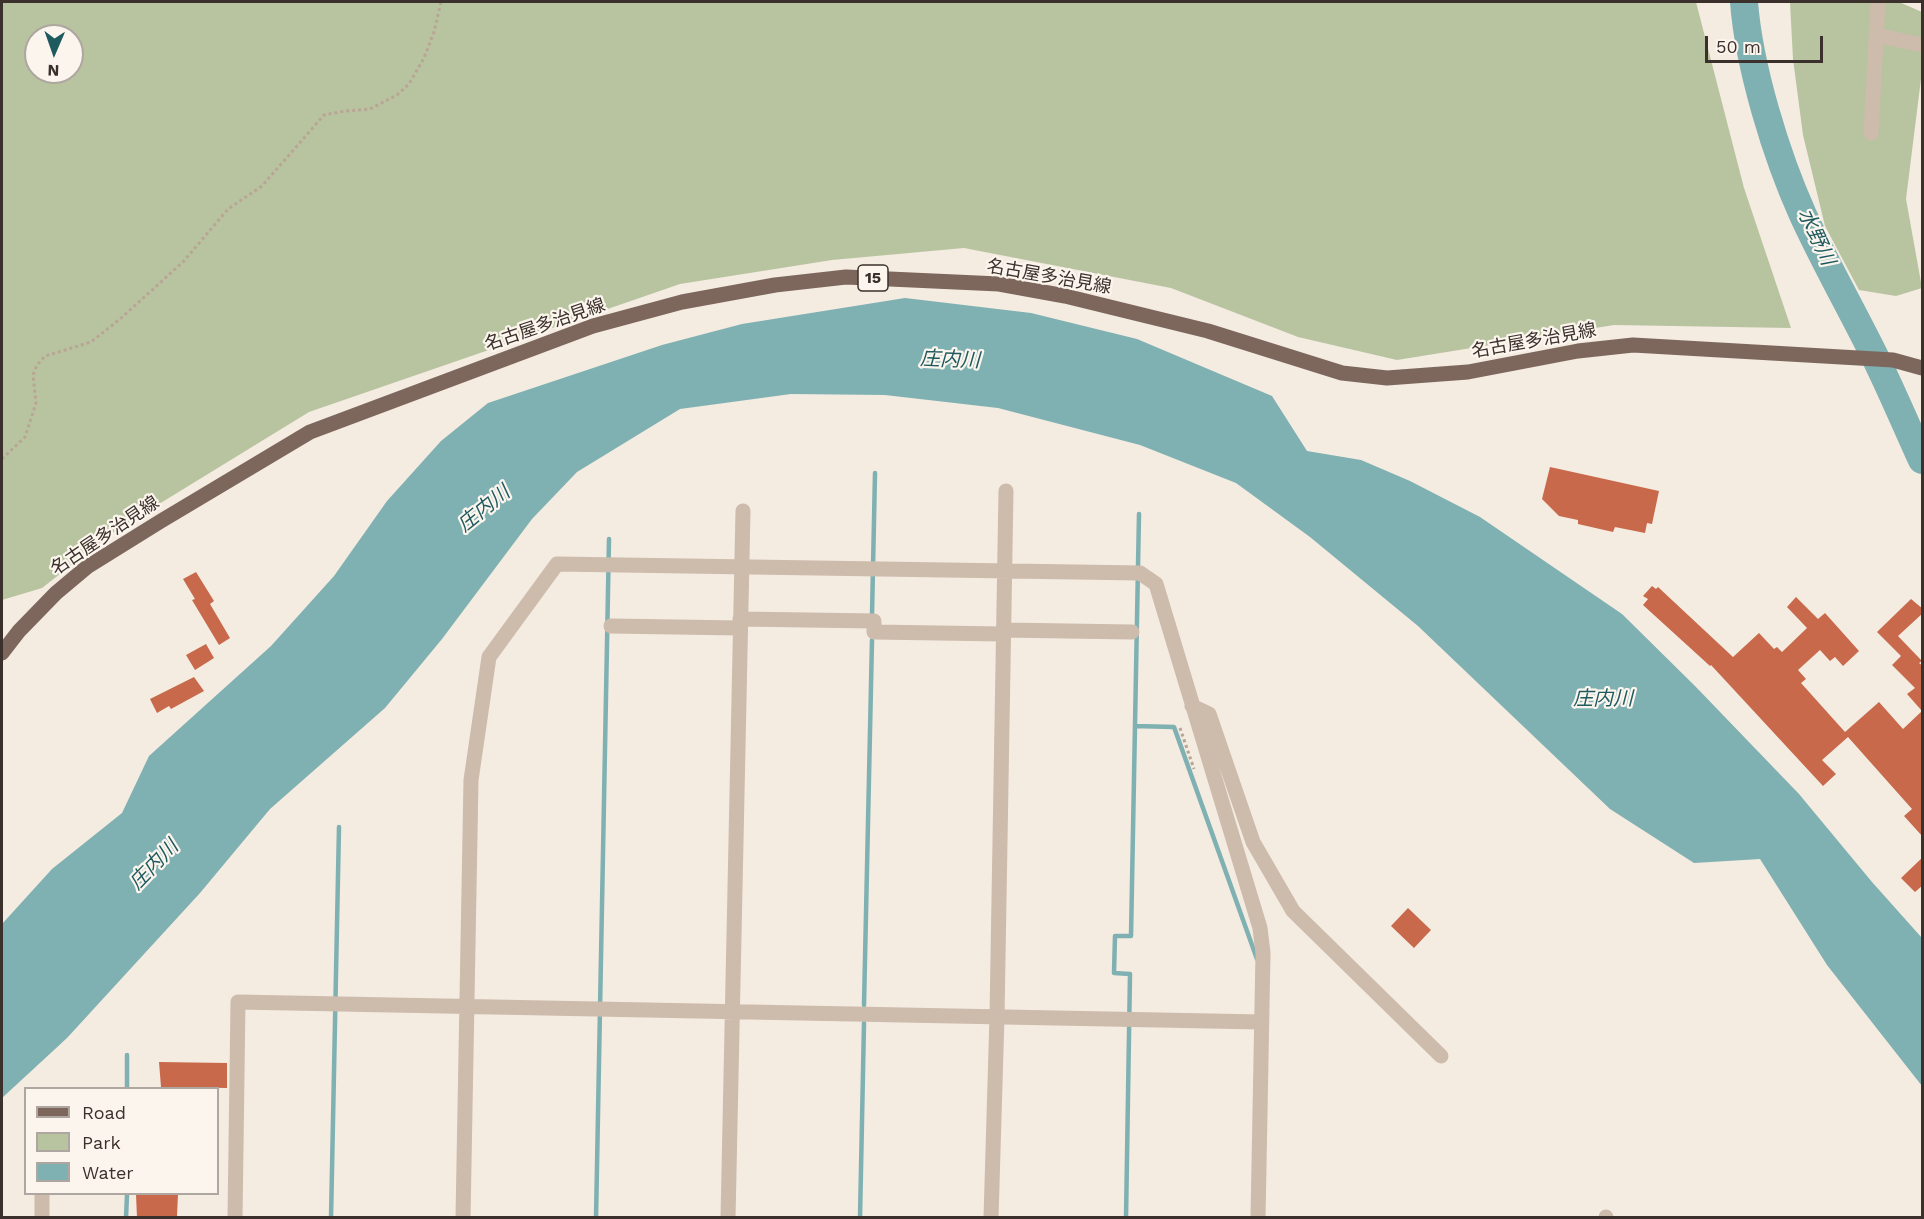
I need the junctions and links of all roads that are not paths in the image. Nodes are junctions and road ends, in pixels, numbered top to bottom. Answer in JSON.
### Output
{"nodes":[{"id":1,"x":1878,"y":2,"type":"edge"},
{"id":2,"x":1876,"y":35,"type":"junction"},
{"id":3,"x":1923,"y":45,"type":"edge"},
{"id":4,"x":1871,"y":134,"type":"dead end"},
{"id":5,"x":1923,"y":368,"type":"edge"},
{"id":6,"x":1006,"y":491,"type":"dead end"},
{"id":7,"x":743,"y":511,"type":"dead end"},
{"id":8,"x":741,"y":566,"type":"junction"},
{"id":9,"x":1004,"y":571,"type":"junction"},
{"id":10,"x":740,"y":624,"type":"junction"},
{"id":11,"x":611,"y":626,"type":"dead end"},
{"id":12,"x":1003,"y":632,"type":"junction"},
{"id":13,"x":1132,"y":632,"type":"dead end"},
{"id":14,"x":2,"y":653,"type":"edge"},
{"id":15,"x":1192,"y":706,"type":"junction"},
{"id":16,"x":467,"y":1007,"type":"junction"},
{"id":17,"x":732,"y":1012,"type":"junction"},
{"id":18,"x":998,"y":1016,"type":"junction"},
{"id":19,"x":1261,"y":1022,"type":"junction"},
{"id":20,"x":1441,"y":1056,"type":"dead end"},
{"id":21,"x":42,"y":1195,"type":"edge"},
{"id":22,"x":42,"y":1218,"type":"edge"},
{"id":23,"x":235,"y":1218,"type":"edge"},
{"id":24,"x":463,"y":1218,"type":"edge"},
{"id":25,"x":728,"y":1218,"type":"edge"},
{"id":26,"x":991,"y":1218,"type":"edge"},
{"id":27,"x":1258,"y":1218,"type":"edge"}],
"edges":[{"from":1,"to":2,"type":"street"},
{"from":2,"to":3,"type":"street"},
{"from":2,"to":4,"type":"street"},
{"from":5,"to":14,"type":"main road","name":"名古屋多治見線","number":"15"},
{"from":6,"to":9,"type":"street"},
{"from":7,"to":8,"type":"street"},
{"from":8,"to":9,"type":"street"},
{"from":8,"to":10,"type":"street"},
{"from":8,"to":16,"type":"street"},
{"from":9,"to":12,"type":"street"},
{"from":9,"to":15,"type":"street"},
{"from":10,"to":11,"type":"street"},
{"from":10,"to":12,"type":"street"},
{"from":10,"to":17,"type":"street"},
{"from":12,"to":13,"type":"street"},
{"from":12,"to":18,"type":"street"},
{"from":15,"to":19,"type":"street"},
{"from":15,"to":20,"type":"street"},
{"from":16,"to":17,"type":"street"},
{"from":16,"to":23,"type":"street"},
{"from":16,"to":24,"type":"street"},
{"from":17,"to":18,"type":"street"},
{"from":17,"to":25,"type":"street"},
{"from":18,"to":19,"type":"street"},
{"from":18,"to":26,"type":"street"},
{"from":19,"to":27,"type":"street"},
{"from":21,"to":22,"type":"street"}]}
